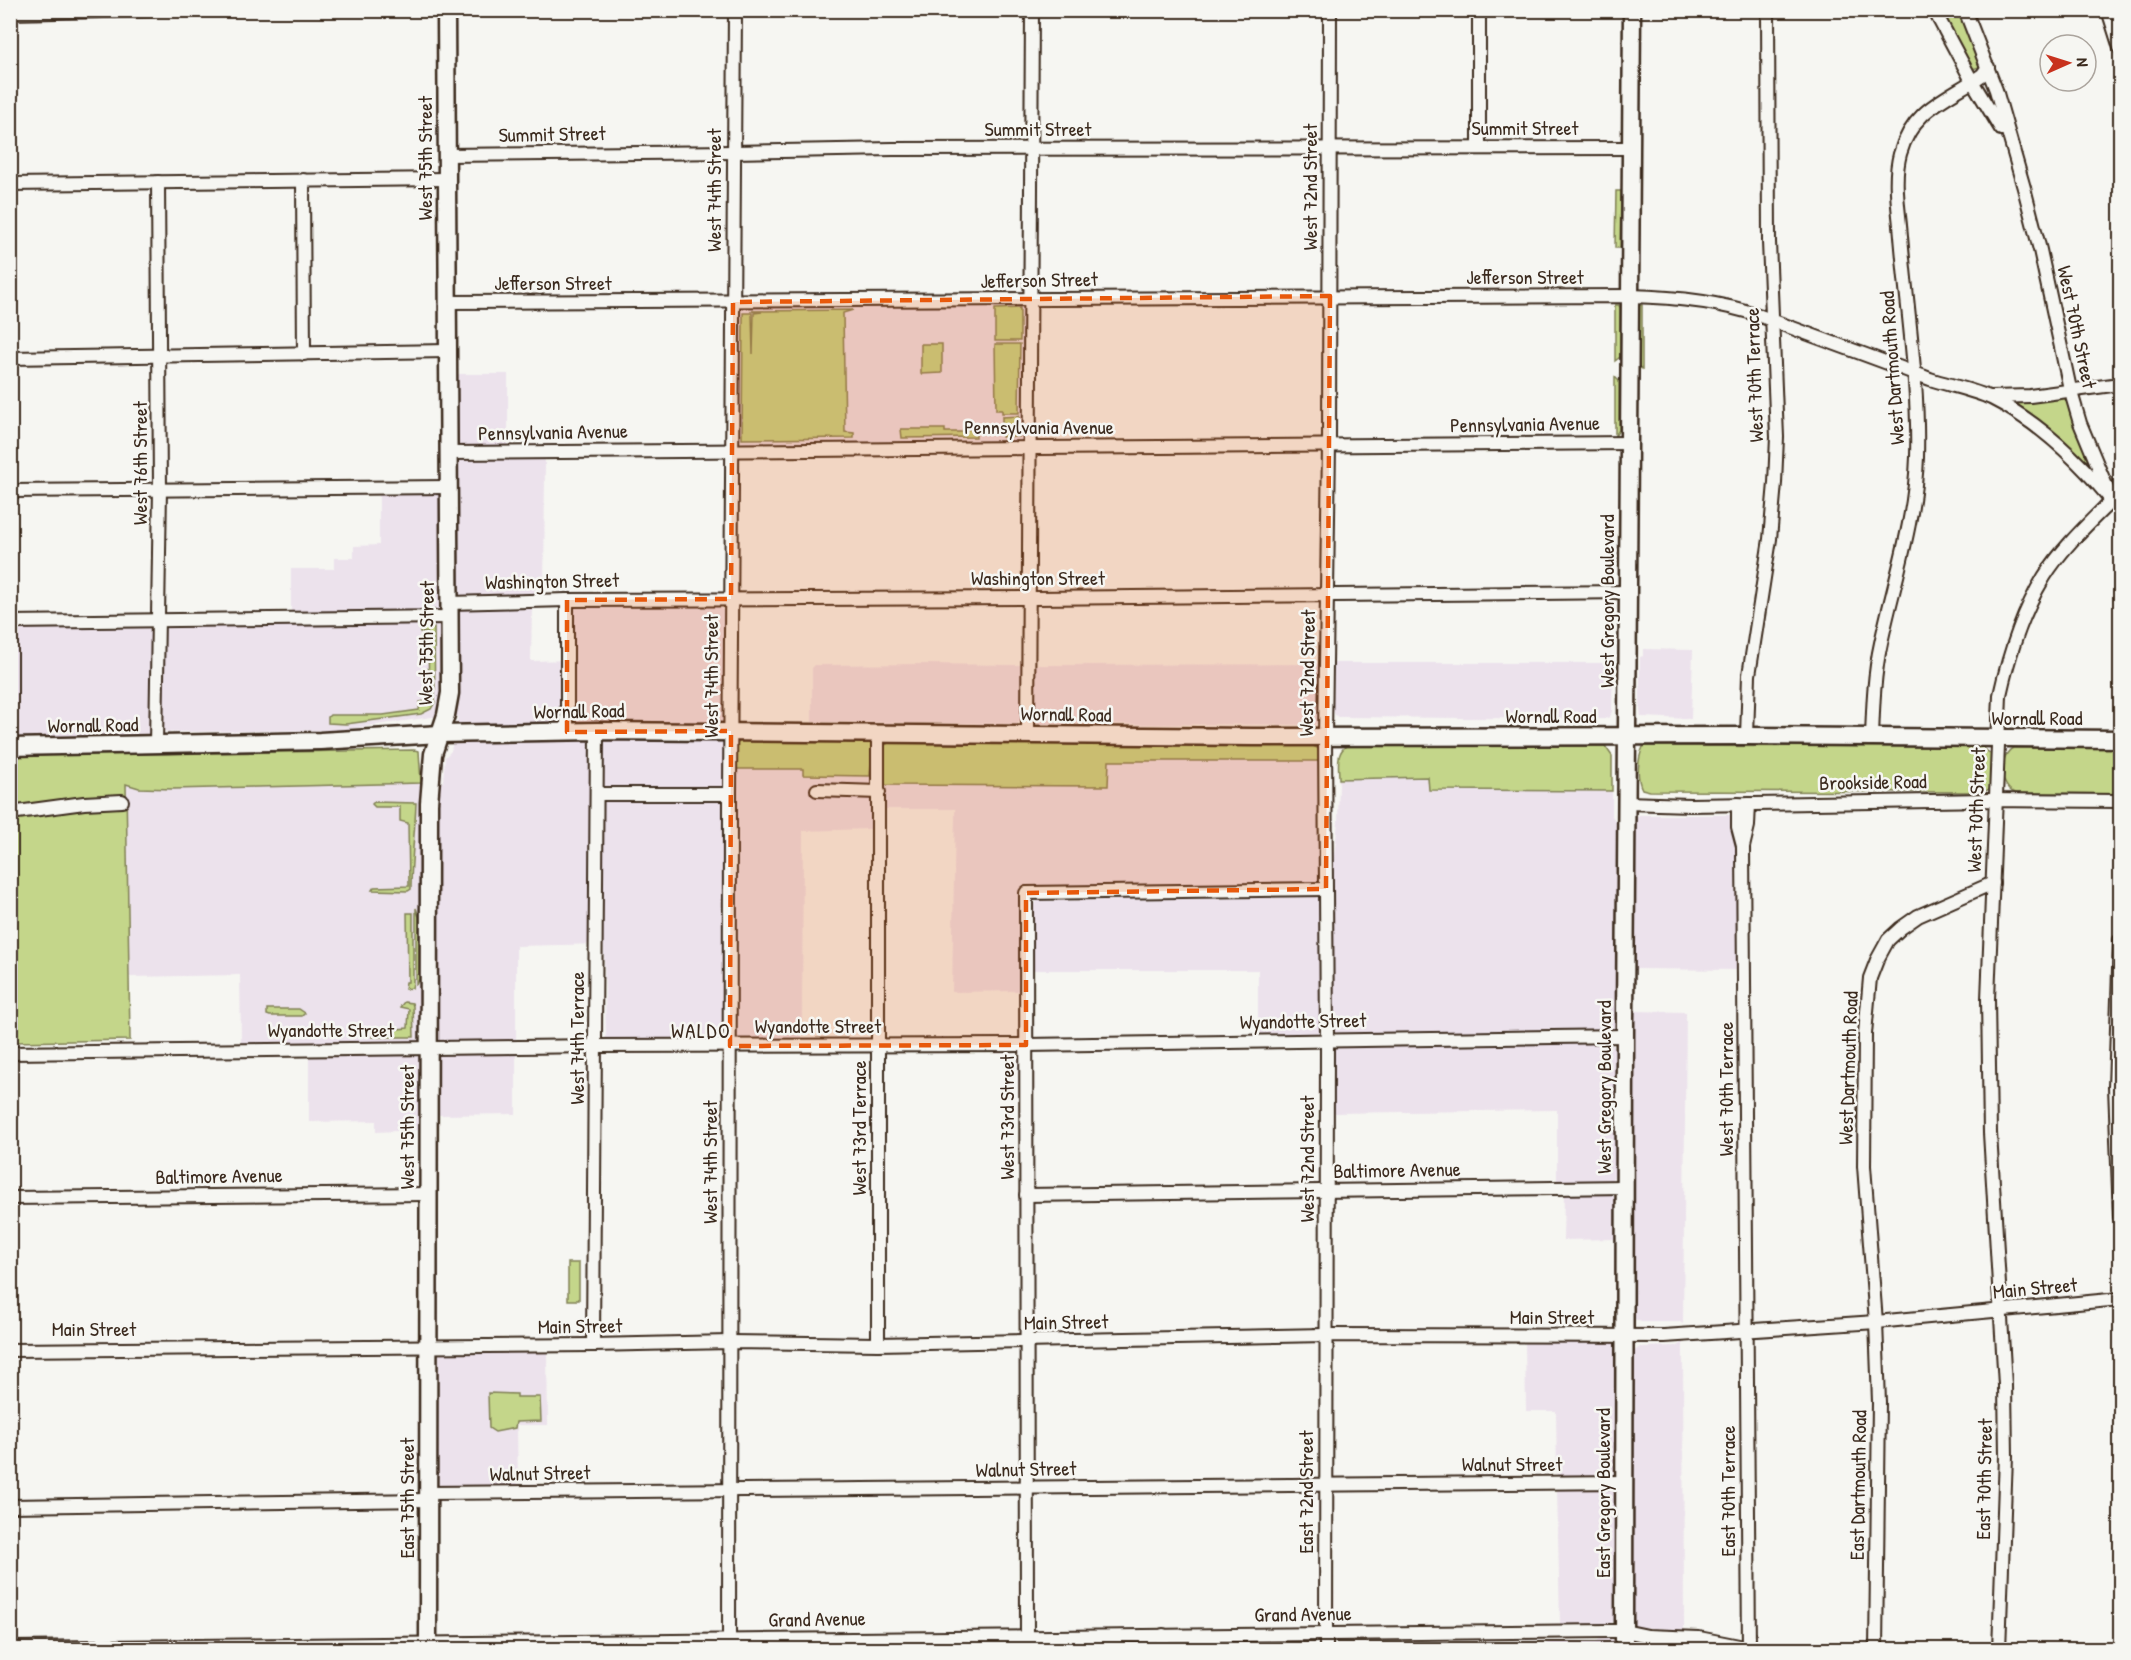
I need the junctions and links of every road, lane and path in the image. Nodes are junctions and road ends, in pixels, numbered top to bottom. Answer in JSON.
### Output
{"nodes":[{"id":1,"x":151,"y":10,"type":"edge"},
{"id":2,"x":446,"y":10,"type":"edge"},
{"id":3,"x":735,"y":10,"type":"edge"},
{"id":4,"x":1032,"y":10,"type":"edge"},
{"id":5,"x":1330,"y":10,"type":"edge"},
{"id":6,"x":1479,"y":10,"type":"edge"},
{"id":7,"x":1632,"y":10,"type":"edge"},
{"id":8,"x":1768,"y":10,"type":"edge"},
{"id":9,"x":1934,"y":10,"type":"edge"},
{"id":10,"x":1965,"y":10,"type":"edge"},
{"id":11,"x":2108,"y":10,"type":"edge"},
{"id":12,"x":10,"y":13,"type":"edge"},
{"id":13,"x":2121,"y":48,"type":"edge"},
{"id":14,"x":1988,"y":67,"type":"junction"},
{"id":15,"x":1972,"y":81,"type":"junction"},
{"id":16,"x":2010,"y":143,"type":"junction"},
{"id":17,"x":1330,"y":147,"type":"junction"},
{"id":18,"x":1479,"y":147,"type":"junction"},
{"id":19,"x":1631,"y":148,"type":"junction"},
{"id":20,"x":1031,"y":149,"type":"junction"},
{"id":21,"x":734,"y":152,"type":"junction"},
{"id":22,"x":446,"y":155,"type":"junction"},
{"id":23,"x":447,"y":179,"type":"junction"},
{"id":24,"x":303,"y":180,"type":"junction"},
{"id":25,"x":158,"y":182,"type":"junction"},
{"id":26,"x":10,"y":184,"type":"edge"},
{"id":27,"x":1330,"y":296,"type":"junction"},
{"id":28,"x":1631,"y":296,"type":"junction"},
{"id":29,"x":1029,"y":299,"type":"junction"},
{"id":30,"x":448,"y":302,"type":"junction"},
{"id":31,"x":733,"y":302,"type":"junction"},
{"id":32,"x":1773,"y":321,"type":"junction"},
{"id":33,"x":448,"y":351,"type":"junction"},
{"id":34,"x":304,"y":354,"type":"junction"},
{"id":35,"x":159,"y":356,"type":"junction"},
{"id":36,"x":10,"y":358,"type":"edge"},
{"id":37,"x":1916,"y":373,"type":"junction"},
{"id":38,"x":2121,"y":384,"type":"edge"},
{"id":39,"x":2070,"y":389,"type":"junction"},
{"id":40,"x":1989,"y":398,"type":"junction"},
{"id":41,"x":1629,"y":443,"type":"junction"},
{"id":42,"x":1329,"y":445,"type":"junction"},
{"id":43,"x":1031,"y":447,"type":"junction"},
{"id":44,"x":732,"y":449,"type":"junction"},
{"id":45,"x":448,"y":453,"type":"junction"},
{"id":46,"x":448,"y":487,"type":"junction"},
{"id":47,"x":160,"y":489,"type":"junction"},
{"id":48,"x":10,"y":491,"type":"edge"},
{"id":49,"x":2112,"y":500,"type":"junction"},
{"id":50,"x":2121,"y":512,"type":"edge"},
{"id":51,"x":1628,"y":592,"type":"junction"},
{"id":52,"x":1328,"y":596,"type":"junction"},
{"id":53,"x":1028,"y":598,"type":"junction"},
{"id":54,"x":731,"y":599,"type":"junction"},
{"id":55,"x":567,"y":600,"type":"junction"},
{"id":56,"x":449,"y":610,"type":"junction"},
{"id":57,"x":158,"y":621,"type":"junction"},
{"id":58,"x":10,"y":622,"type":"edge"},
{"id":59,"x":597,"y":731,"type":"junction"},
{"id":60,"x":731,"y":731,"type":"junction"},
{"id":61,"x":567,"y":732,"type":"junction"},
{"id":62,"x":878,"y":733,"type":"junction"},
{"id":63,"x":440,"y":734,"type":"junction"},
{"id":64,"x":1028,"y":735,"type":"junction"},
{"id":65,"x":1746,"y":736,"type":"junction"},
{"id":66,"x":1325,"y":737,"type":"junction"},
{"id":67,"x":1627,"y":737,"type":"junction"},
{"id":68,"x":1872,"y":738,"type":"junction"},
{"id":69,"x":1999,"y":739,"type":"junction"},
{"id":70,"x":2121,"y":739,"type":"edge"},
{"id":71,"x":156,"y":744,"type":"junction"},
{"id":72,"x":10,"y":747,"type":"edge"},
{"id":73,"x":817,"y":790,"type":"dead end"},
{"id":74,"x":879,"y":792,"type":"junction"},
{"id":75,"x":598,"y":794,"type":"junction"},
{"id":76,"x":730,"y":794,"type":"junction"},
{"id":77,"x":1997,"y":800,"type":"junction"},
{"id":78,"x":122,"y":801,"type":"dead end"},
{"id":79,"x":2121,"y":801,"type":"edge"},
{"id":80,"x":1626,"y":803,"type":"junction"},
{"id":81,"x":1743,"y":804,"type":"junction"},
{"id":82,"x":10,"y":813,"type":"edge"},
{"id":83,"x":1993,"y":883,"type":"junction"},
{"id":84,"x":1326,"y":889,"type":"junction"},
{"id":85,"x":2121,"y":940,"type":"edge"},
{"id":86,"x":1625,"y":1036,"type":"junction"},
{"id":87,"x":1327,"y":1039,"type":"junction"},
{"id":88,"x":1026,"y":1045,"type":"junction"},
{"id":89,"x":597,"y":1046,"type":"junction"},
{"id":90,"x":730,"y":1046,"type":"junction"},
{"id":91,"x":878,"y":1046,"type":"junction"},
{"id":92,"x":428,"y":1048,"type":"junction"},
{"id":93,"x":10,"y":1053,"type":"edge"},
{"id":94,"x":1624,"y":1187,"type":"junction"},
{"id":95,"x":1326,"y":1190,"type":"junction"},
{"id":96,"x":428,"y":1194,"type":"junction"},
{"id":97,"x":1026,"y":1195,"type":"junction"},
{"id":98,"x":10,"y":1198,"type":"edge"},
{"id":99,"x":2121,"y":1217,"type":"edge"},
{"id":100,"x":2121,"y":1299,"type":"edge"},
{"id":101,"x":2000,"y":1310,"type":"junction"},
{"id":102,"x":1876,"y":1322,"type":"junction"},
{"id":103,"x":1747,"y":1331,"type":"junction"},
{"id":104,"x":1325,"y":1335,"type":"junction"},
{"id":105,"x":1624,"y":1336,"type":"junction"},
{"id":106,"x":729,"y":1342,"type":"junction"},
{"id":107,"x":1026,"y":1342,"type":"junction"},
{"id":108,"x":878,"y":1344,"type":"junction"},
{"id":109,"x":593,"y":1345,"type":"junction"},
{"id":110,"x":428,"y":1347,"type":"junction"},
{"id":111,"x":10,"y":1350,"type":"edge"},
{"id":112,"x":1624,"y":1482,"type":"junction"},
{"id":113,"x":1326,"y":1485,"type":"junction"},
{"id":114,"x":1026,"y":1488,"type":"junction"},
{"id":115,"x":730,"y":1491,"type":"junction"},
{"id":116,"x":428,"y":1497,"type":"junction"},
{"id":117,"x":10,"y":1506,"type":"edge"},
{"id":118,"x":1624,"y":1631,"type":"junction"},
{"id":119,"x":1326,"y":1633,"type":"junction"},
{"id":120,"x":1163,"y":1635,"type":"junction"},
{"id":121,"x":1027,"y":1636,"type":"junction"},
{"id":122,"x":877,"y":1644,"type":"edge"},
{"id":123,"x":1683,"y":1644,"type":"edge"},
{"id":124,"x":729,"y":1645,"type":"edge"},
{"id":125,"x":428,"y":1646,"type":"edge"},
{"id":126,"x":592,"y":1646,"type":"edge"},
{"id":127,"x":10,"y":1648,"type":"edge"},
{"id":128,"x":1752,"y":1649,"type":"edge"},
{"id":129,"x":1027,"y":1650,"type":"edge"},
{"id":130,"x":1163,"y":1650,"type":"edge"},
{"id":131,"x":1326,"y":1650,"type":"edge"},
{"id":132,"x":1624,"y":1650,"type":"edge"},
{"id":133,"x":1876,"y":1650,"type":"edge"},
{"id":134,"x":1999,"y":1650,"type":"edge"}],
"edges":[{"from":1,"to":12,"type":"street"},
{"from":2,"to":22,"type":"main road","name":"West 75th Street"},
{"from":3,"to":21,"type":"street","name":"West 74th Street"},
{"from":4,"to":20,"type":"street"},
{"from":5,"to":17,"type":"street","name":"West 72nd Street"},
{"from":6,"to":18,"type":"street"},
{"from":7,"to":19,"type":"main road","name":"West Gregory Boulevard"},
{"from":8,"to":32,"type":"street","name":"West 70th Terrace"},
{"from":9,"to":15,"type":"street","name":"West 70th Street"},
{"from":10,"to":14,"type":"street","name":"West 70th Street"},
{"from":11,"to":13,"type":"street"},
{"from":14,"to":15,"type":"street","name":"West Dartmouth Road"},
{"from":14,"to":16,"type":"street","name":"West 70th Street"},
{"from":15,"to":16,"type":"street","name":"West 70th Street"},
{"from":15,"to":37,"type":"street","name":"West Dartmouth Road"},
{"from":16,"to":39,"type":"street","name":"West 70th Street"},
{"from":17,"to":18,"type":"street","name":"Summit Street"},
{"from":17,"to":20,"type":"street","name":"Summit Street"},
{"from":17,"to":27,"type":"street","name":"West 72nd Street"},
{"from":18,"to":19,"type":"street","name":"Summit Street"},
{"from":19,"to":28,"type":"main road","name":"West Gregory Boulevard"},
{"from":20,"to":21,"type":"street","name":"Summit Street"},
{"from":20,"to":29,"type":"street"},
{"from":21,"to":22,"type":"street","name":"Summit Street"},
{"from":21,"to":31,"type":"street","name":"West 74th Street"},
{"from":22,"to":23,"type":"main road","name":"West 75th Street"},
{"from":23,"to":24,"type":"street"},
{"from":23,"to":30,"type":"main road","name":"West 75th Street"},
{"from":24,"to":25,"type":"street"},
{"from":24,"to":34,"type":"street"},
{"from":25,"to":26,"type":"street"},
{"from":25,"to":35,"type":"street","name":"West 76th Street"},
{"from":27,"to":28,"type":"street","name":"Jefferson Street"},
{"from":27,"to":29,"type":"street","name":"Jefferson Street"},
{"from":27,"to":42,"type":"street","name":"West 72nd Street"},
{"from":28,"to":32,"type":"street","name":"Jefferson Street"},
{"from":28,"to":41,"type":"main road","name":"West Gregory Boulevard"},
{"from":29,"to":31,"type":"street","name":"Jefferson Street"},
{"from":29,"to":43,"type":"street"},
{"from":30,"to":31,"type":"street","name":"Jefferson Street"},
{"from":30,"to":33,"type":"main road","name":"West 75th Street"},
{"from":31,"to":44,"type":"street","name":"West 74th Street"},
{"from":32,"to":37,"type":"street","name":"Jefferson Street"},
{"from":32,"to":65,"type":"street","name":"West 70th Terrace"},
{"from":33,"to":34,"type":"street"},
{"from":33,"to":45,"type":"main road","name":"West 75th Street"},
{"from":34,"to":35,"type":"street"},
{"from":35,"to":36,"type":"street"},
{"from":35,"to":47,"type":"street","name":"West 76th Street"},
{"from":37,"to":40,"type":"street","name":"Jefferson Street"},
{"from":37,"to":68,"type":"street","name":"West Dartmouth Road"},
{"from":38,"to":39,"type":"street"},
{"from":39,"to":40,"type":"street"},
{"from":39,"to":49,"type":"street","name":"West 70th Street"},
{"from":40,"to":49,"type":"street"},
{"from":41,"to":42,"type":"street","name":"Pennsylvania Avenue"},
{"from":41,"to":51,"type":"main road","name":"West Gregory Boulevard"},
{"from":42,"to":43,"type":"street","name":"Pennsylvania Avenue"},
{"from":42,"to":52,"type":"street","name":"West 72nd Street"},
{"from":43,"to":44,"type":"street","name":"Pennsylvania Avenue"},
{"from":43,"to":53,"type":"street"},
{"from":44,"to":45,"type":"street","name":"Pennsylvania Avenue"},
{"from":44,"to":54,"type":"street","name":"West 74th Street"},
{"from":45,"to":46,"type":"main road","name":"West 75th Street"},
{"from":46,"to":47,"type":"street"},
{"from":46,"to":56,"type":"main road","name":"West 75th Street"},
{"from":47,"to":48,"type":"street"},
{"from":47,"to":57,"type":"street","name":"West 76th Street"},
{"from":49,"to":50,"type":"street"},
{"from":49,"to":69,"type":"street","name":"West 70th Street"},
{"from":51,"to":52,"type":"street","name":"Washington Street"},
{"from":51,"to":67,"type":"main road","name":"West Gregory Boulevard"},
{"from":52,"to":53,"type":"street","name":"Washington Street"},
{"from":52,"to":66,"type":"street","name":"West 72nd Street"},
{"from":53,"to":54,"type":"street","name":"Washington Street"},
{"from":53,"to":64,"type":"street"},
{"from":54,"to":55,"type":"street","name":"Washington Street"},
{"from":54,"to":60,"type":"street","name":"West 74th Street"},
{"from":55,"to":56,"type":"street","name":"Washington Street"},
{"from":55,"to":61,"type":"street"},
{"from":56,"to":57,"type":"street","name":"Washington Street"},
{"from":56,"to":63,"type":"main road","name":"West 75th Street"},
{"from":57,"to":58,"type":"street","name":"Washington Street"},
{"from":57,"to":71,"type":"street","name":"West 76th Street"},
{"from":59,"to":60,"type":"main road","name":"Wornall Road"},
{"from":59,"to":61,"type":"main road","name":"Wornall Road"},
{"from":59,"to":75,"type":"street","name":"West 74th Terrace"},
{"from":60,"to":62,"type":"main road","name":"Wornall Road"},
{"from":60,"to":76,"type":"street","name":"West 74th Street"},
{"from":61,"to":63,"type":"main road","name":"Wornall Road"},
{"from":62,"to":64,"type":"main road","name":"Wornall Road"},
{"from":62,"to":74,"type":"street","name":"West 73rd Terrace"},
{"from":63,"to":71,"type":"main road","name":"Wornall Road"},
{"from":63,"to":92,"type":"main road","name":"West 75th Street"},
{"from":64,"to":66,"type":"main road","name":"Wornall Road"},
{"from":65,"to":67,"type":"main road","name":"Wornall Road"},
{"from":65,"to":68,"type":"main road","name":"Wornall Road"},
{"from":66,"to":67,"type":"main road","name":"Wornall Road"},
{"from":66,"to":84,"type":"street","name":"West 72nd Street"},
{"from":67,"to":80,"type":"main road","name":"West Gregory Boulevard"},
{"from":68,"to":69,"type":"main road","name":"Wornall Road"},
{"from":69,"to":70,"type":"main road","name":"Wornall Road"},
{"from":69,"to":77,"type":"street","name":"West 70th Street"},
{"from":71,"to":72,"type":"main road","name":"Wornall Road"},
{"from":73,"to":74,"type":"street"},
{"from":74,"to":91,"type":"street","name":"West 73rd Terrace"},
{"from":75,"to":76,"type":"street"},
{"from":75,"to":89,"type":"street","name":"West 74th Terrace"},
{"from":76,"to":90,"type":"street","name":"West 74th Street"},
{"from":77,"to":79,"type":"street","name":"Brookside Road"},
{"from":77,"to":81,"type":"street","name":"Brookside Road"},
{"from":77,"to":83,"type":"street","name":"West 70th Street"},
{"from":78,"to":82,"type":"street"},
{"from":80,"to":81,"type":"street","name":"Brookside Road"},
{"from":80,"to":86,"type":"main road","name":"West Gregory Boulevard"},
{"from":81,"to":103,"type":"street","name":"West 70th Terrace"},
{"from":83,"to":101,"type":"street","name":"West 70th Street"},
{"from":83,"to":102,"type":"street","name":"West Dartmouth Road"},
{"from":84,"to":87,"type":"street","name":"West 72nd Street"},
{"from":84,"to":88,"type":"street","name":"West 73rd Street"},
{"from":85,"to":99,"type":"street"},
{"from":86,"to":87,"type":"street","name":"Wyandotte Street"},
{"from":86,"to":94,"type":"main road","name":"West Gregory Boulevard"},
{"from":87,"to":88,"type":"street","name":"Wyandotte Street"},
{"from":87,"to":95,"type":"street","name":"West 72nd Street"},
{"from":88,"to":91,"type":"street","name":"Wyandotte Street"},
{"from":88,"to":97,"type":"street","name":"West 73rd Street"},
{"from":89,"to":90,"type":"street","name":"Wyandotte Street"},
{"from":89,"to":92,"type":"street","name":"Wyandotte Street"},
{"from":89,"to":109,"type":"street","name":"West 74th Terrace"},
{"from":90,"to":91,"type":"street","name":"Wyandotte Street"},
{"from":90,"to":106,"type":"street","name":"West 74th Street"},
{"from":91,"to":108,"type":"street","name":"West 73rd Terrace"},
{"from":92,"to":93,"type":"street","name":"Wyandotte Street"},
{"from":92,"to":96,"type":"main road","name":"West 75th Street"},
{"from":94,"to":95,"type":"street","name":"Baltimore Avenue"},
{"from":94,"to":105,"type":"main road","name":"West Gregory Boulevard"},
{"from":95,"to":97,"type":"street","name":"Baltimore Avenue"},
{"from":95,"to":104,"type":"street","name":"West 72nd Street"},
{"from":96,"to":98,"type":"street","name":"Baltimore Avenue"},
{"from":96,"to":110,"type":"main road","name":"West 75th Street"},
{"from":97,"to":107,"type":"street","name":"West 73rd Street"},
{"from":100,"to":101,"type":"street","name":"Main Street"},
{"from":101,"to":102,"type":"street","name":"Main Street"},
{"from":101,"to":134,"type":"street","name":"East 70th Street"},
{"from":102,"to":103,"type":"street","name":"Main Street"},
{"from":102,"to":133,"type":"street","name":"East Dartmouth Road"},
{"from":103,"to":105,"type":"street","name":"Main Street"},
{"from":103,"to":128,"type":"street","name":"East 70th Terrace"},
{"from":104,"to":105,"type":"street","name":"Main Street"},
{"from":104,"to":107,"type":"street","name":"Main Street"},
{"from":104,"to":113,"type":"street","name":"East 72nd Street"},
{"from":105,"to":112,"type":"main road","name":"East Gregory Boulevard"},
{"from":106,"to":108,"type":"street","name":"Main Street"},
{"from":106,"to":109,"type":"street","name":"Main Street"},
{"from":106,"to":115,"type":"street","name":"West 74th Street"},
{"from":107,"to":108,"type":"street","name":"Main Street"},
{"from":107,"to":114,"type":"street","name":"West 73rd Street"},
{"from":109,"to":110,"type":"street","name":"Main Street"},
{"from":110,"to":111,"type":"street","name":"Main Street"},
{"from":110,"to":116,"type":"main road","name":"East 75th Street"},
{"from":112,"to":113,"type":"street","name":"Walnut Street"},
{"from":112,"to":118,"type":"main road","name":"East Gregory Boulevard"},
{"from":113,"to":114,"type":"street","name":"Walnut Street"},
{"from":113,"to":119,"type":"street","name":"East 72nd Street"},
{"from":114,"to":115,"type":"street","name":"Walnut Street"},
{"from":114,"to":121,"type":"street","name":"West 73rd Street"},
{"from":115,"to":116,"type":"street","name":"Walnut Street"},
{"from":115,"to":124,"type":"street","name":"West 74th Street"},
{"from":116,"to":117,"type":"street","name":"Walnut Street"},
{"from":116,"to":125,"type":"main road","name":"East 75th Street"},
{"from":118,"to":119,"type":"street","name":"Grand Avenue"},
{"from":118,"to":123,"type":"street","name":"Grand Avenue"},
{"from":118,"to":132,"type":"main road","name":"East Gregory Boulevard"},
{"from":119,"to":120,"type":"street","name":"Grand Avenue"},
{"from":119,"to":131,"type":"street","name":"East 72nd Street"},
{"from":120,"to":121,"type":"street","name":"Grand Avenue"},
{"from":120,"to":130,"type":"street"},
{"from":121,"to":122,"type":"street","name":"Grand Avenue"},
{"from":121,"to":129,"type":"street","name":"West 73rd Street"},
{"from":122,"to":124,"type":"street","name":"Grand Avenue"},
{"from":123,"to":128,"type":"street","name":"Grand Avenue"},
{"from":124,"to":126,"type":"street","name":"Grand Avenue"},
{"from":125,"to":126,"type":"street","name":"Grand Avenue"},
{"from":125,"to":127,"type":"street","name":"Grand Avenue"}]}
